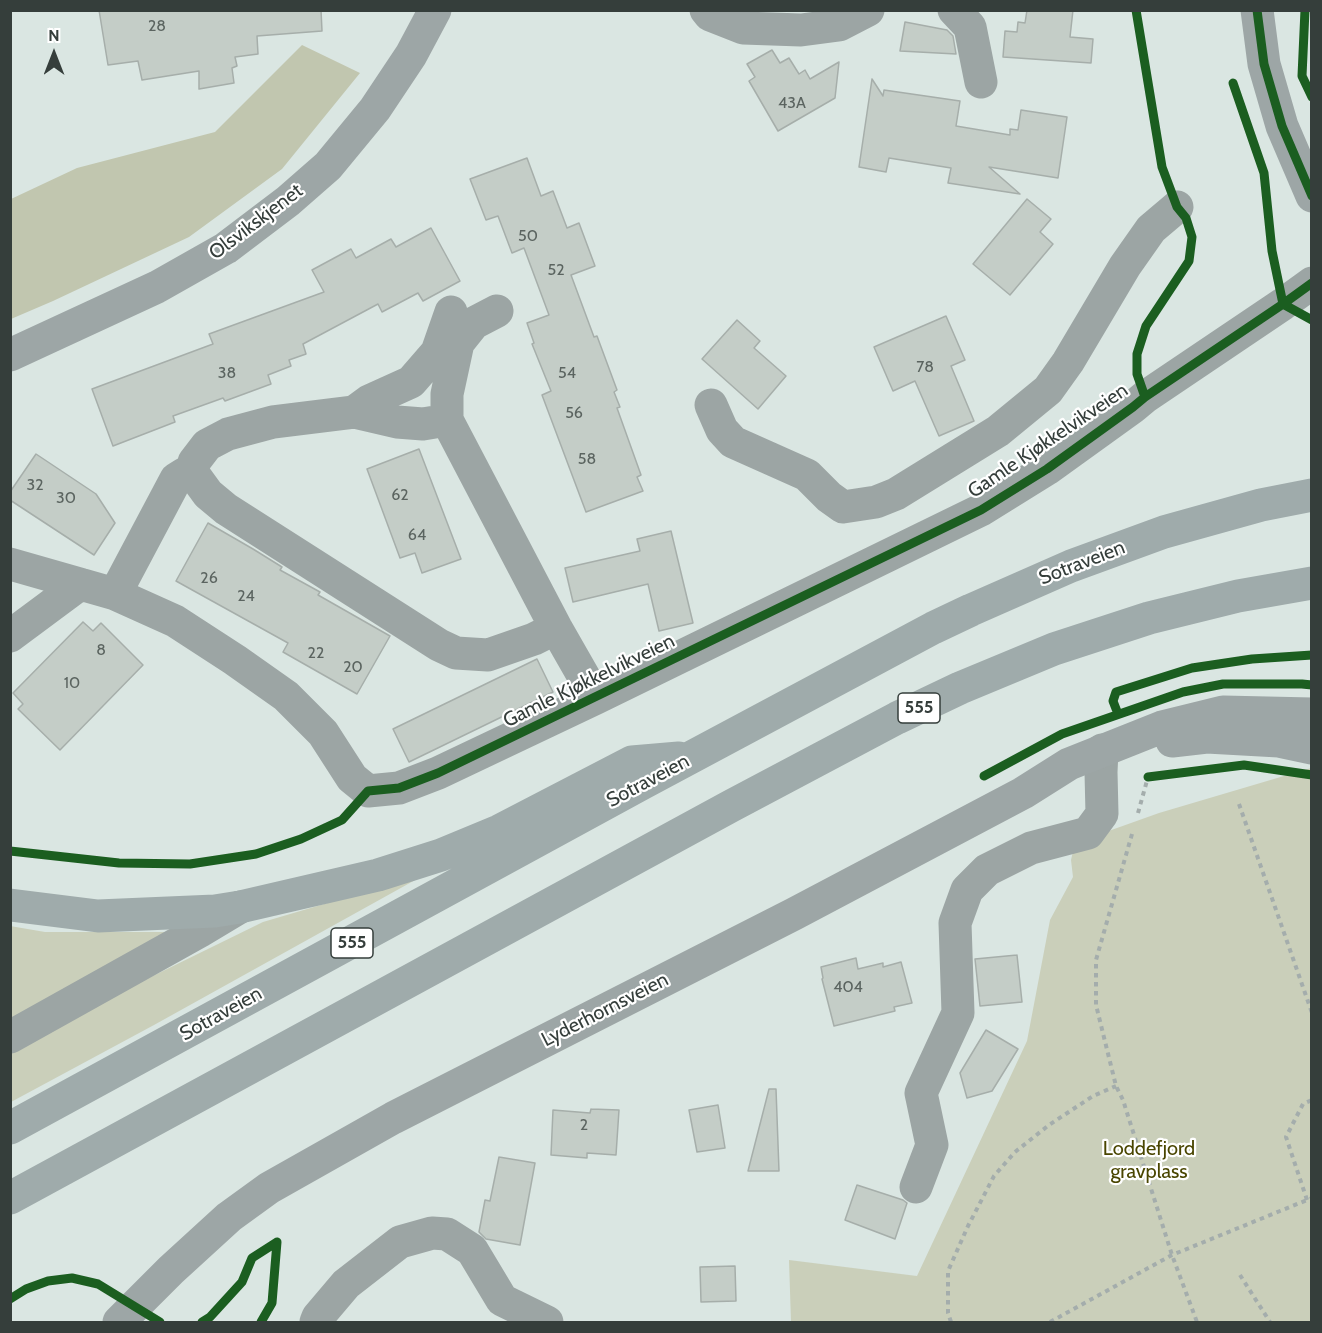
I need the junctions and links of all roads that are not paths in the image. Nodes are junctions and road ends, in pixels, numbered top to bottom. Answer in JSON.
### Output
{"nodes":[{"id":1,"x":435,"y":10,"type":"edge"},
{"id":2,"x":706,"y":10,"type":"edge"},
{"id":3,"x":868,"y":10,"type":"edge"},
{"id":4,"x":954,"y":10,"type":"edge"},
{"id":5,"x":1257,"y":10,"type":"edge"},
{"id":6,"x":748,"y":19,"type":"edge"},
{"id":7,"x":981,"y":82,"type":"dead end"},
{"id":8,"x":1311,"y":196,"type":"edge"},
{"id":9,"x":1177,"y":207,"type":"dead end"},
{"id":10,"x":1311,"y":283,"type":"edge"},
{"id":11,"x":497,"y":311,"type":"dead end"},
{"id":12,"x":451,"y":312,"type":"dead end"},
{"id":13,"x":10,"y":355,"type":"edge"},
{"id":14,"x":711,"y":405,"type":"dead end"},
{"id":15,"x":354,"y":412,"type":"junction"},
{"id":16,"x":447,"y":420,"type":"junction"},
{"id":17,"x":192,"y":472,"type":"junction"},
{"id":18,"x":1311,"y":495,"type":"edge"},
{"id":19,"x":10,"y":564,"type":"edge"},
{"id":20,"x":80,"y":584,"type":"junction"},
{"id":21,"x":1311,"y":584,"type":"edge"},
{"id":22,"x":115,"y":594,"type":"junction"},
{"id":23,"x":556,"y":628,"type":"junction"},
{"id":24,"x":10,"y":636,"type":"edge"},
{"id":25,"x":596,"y":698,"type":"junction"},
{"id":26,"x":1311,"y":714,"type":"edge"},
{"id":27,"x":1311,"y":748,"type":"edge"},
{"id":28,"x":1102,"y":750,"type":"junction"},
{"id":29,"x":693,"y":757,"type":"junction"},
{"id":30,"x":10,"y":905,"type":"edge"},
{"id":31,"x":240,"y":907,"type":"junction"},
{"id":32,"x":10,"y":1037,"type":"edge"},
{"id":33,"x":10,"y":1128,"type":"edge"},
{"id":34,"x":126,"y":1136,"type":"junction"},
{"id":35,"x":916,"y":1187,"type":"dead end"},
{"id":36,"x":10,"y":1198,"type":"edge"},
{"id":37,"x":10,"y":1220,"type":"edge"},
{"id":38,"x":119,"y":1323,"type":"edge"},
{"id":39,"x":316,"y":1323,"type":"edge"},
{"id":40,"x":547,"y":1323,"type":"edge"}],
"edges":[{"from":1,"to":13,"type":"main road","name":"Olsvikskjenet"},
{"from":2,"to":6,"type":"street"},
{"from":3,"to":6,"type":"street"},
{"from":4,"to":7,"type":"street"},
{"from":5,"to":8,"type":"main road"},
{"from":9,"to":14,"type":"street","name":"Gamle Kjøkkelvikveien"},
{"from":10,"to":25,"type":"street","name":"Gamle Kjøkkelvikveien"},
{"from":11,"to":16,"type":"street","name":"Gamle Kjøkkelvikveien"},
{"from":12,"to":15,"type":"street"},
{"from":15,"to":16,"type":"street"},
{"from":15,"to":17,"type":"street"},
{"from":16,"to":23,"type":"street","name":"Gamle Kjøkkelvikveien"},
{"from":17,"to":22,"type":"street"},
{"from":17,"to":23,"type":"street"},
{"from":18,"to":29,"type":"highway","name":"Sotraveien","number":"555"},
{"from":19,"to":20,"type":"street","name":"Gamle Kjøkkelvikveien"},
{"from":20,"to":22,"type":"street","name":"Gamle Kjøkkelvikveien"},
{"from":20,"to":24,"type":"street"},
{"from":21,"to":34,"type":"highway","number":"555"},
{"from":22,"to":25,"type":"street","name":"Gamle Kjøkkelvikveien"},
{"from":23,"to":25,"type":"street","name":"Gamle Kjøkkelvikveien"},
{"from":26,"to":28,"type":"main road","name":"Lyderhornsveien"},
{"from":27,"to":28,"type":"main road","name":"Lyderhornsveien"},
{"from":28,"to":35,"type":"street"},
{"from":28,"to":38,"type":"main road","name":"Lyderhornsveien"},
{"from":29,"to":31,"type":"highway","number":"555"},
{"from":29,"to":33,"type":"highway","name":"Sotraveien","number":"555"},
{"from":30,"to":31,"type":"highway","number":"555"},
{"from":31,"to":32,"type":"street","number":"555"},
{"from":34,"to":36,"type":"highway","number":"555"},
{"from":34,"to":37,"type":"highway","number":"555"},
{"from":39,"to":40,"type":"street"}]}
